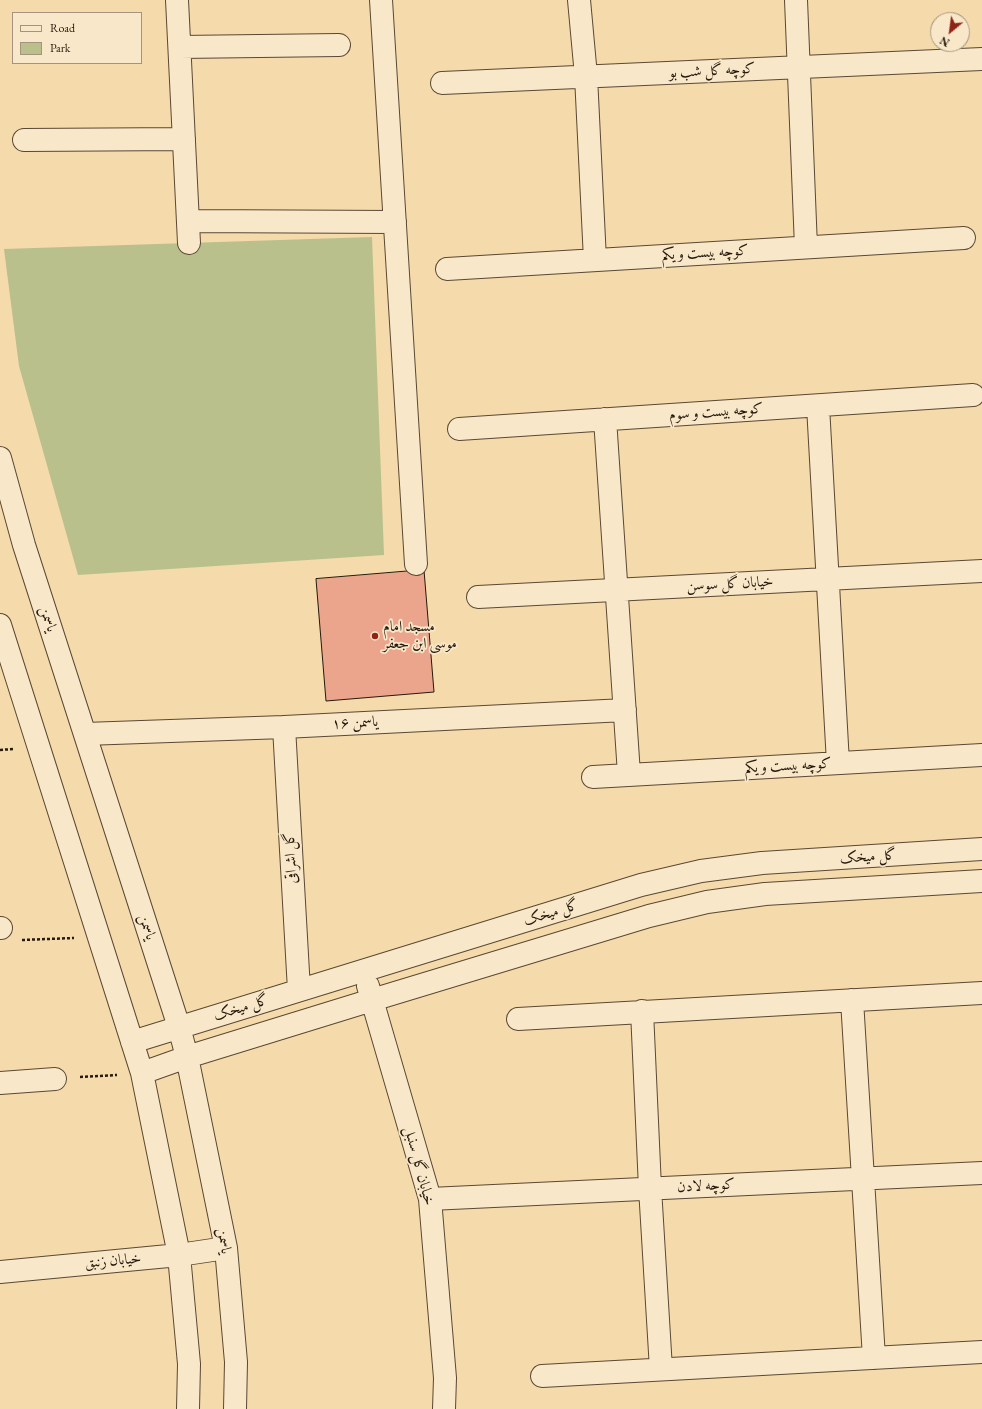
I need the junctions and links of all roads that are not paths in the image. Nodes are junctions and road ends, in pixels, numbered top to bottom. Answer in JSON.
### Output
{"nodes":[{"id":1,"x":177,"y":0,"type":"edge"},
{"id":2,"x":381,"y":0,"type":"edge"},
{"id":3,"x":579,"y":0,"type":"edge"},
{"id":4,"x":796,"y":0,"type":"edge"},
{"id":5,"x":339,"y":46,"type":"dead end"},
{"id":6,"x":180,"y":47,"type":"junction"},
{"id":7,"x":982,"y":59,"type":"edge"},
{"id":8,"x":799,"y":67,"type":"junction"},
{"id":9,"x":586,"y":76,"type":"junction"},
{"id":10,"x":442,"y":83,"type":"dead end"},
{"id":11,"x":184,"y":139,"type":"junction"},
{"id":12,"x":24,"y":140,"type":"dead end"},
{"id":13,"x":188,"y":221,"type":"junction"},
{"id":14,"x":395,"y":222,"type":"junction"},
{"id":15,"x":964,"y":238,"type":"dead end"},
{"id":16,"x":189,"y":243,"type":"dead end"},
{"id":17,"x":806,"y":247,"type":"junction"},
{"id":18,"x":596,"y":260,"type":"junction"},
{"id":19,"x":447,"y":269,"type":"dead end"},
{"id":20,"x":973,"y":396,"type":"dead end"},
{"id":21,"x":818,"y":406,"type":"junction"},
{"id":22,"x":605,"y":419,"type":"junction"},
{"id":23,"x":459,"y":429,"type":"dead end"},
{"id":24,"x":0,"y":458,"type":"edge"},
{"id":25,"x":416,"y":564,"type":"dead end"},
{"id":26,"x":982,"y":571,"type":"edge"},
{"id":27,"x":828,"y":579,"type":"junction"},
{"id":28,"x":617,"y":590,"type":"junction"},
{"id":29,"x":478,"y":597,"type":"dead end"},
{"id":30,"x":0,"y":625,"type":"edge"},
{"id":31,"x":625,"y":710,"type":"junction"},
{"id":32,"x":284,"y":726,"type":"junction"},
{"id":33,"x":85,"y":734,"type":"junction"},
{"id":34,"x":982,"y":755,"type":"edge"},
{"id":35,"x":838,"y":763,"type":"junction"},
{"id":36,"x":629,"y":774,"type":"junction"},
{"id":37,"x":593,"y":777,"type":"dead end"},
{"id":38,"x":982,"y":849,"type":"edge"},
{"id":39,"x":982,"y":881,"type":"edge"},
{"id":40,"x":363,"y":972,"type":"junction"},
{"id":41,"x":299,"y":990,"type":"junction"},
{"id":42,"x":982,"y":993,"type":"edge"},
{"id":43,"x":372,"y":1000,"type":"junction"},
{"id":44,"x":852,"y":1000,"type":"junction"},
{"id":45,"x":642,"y":1011,"type":"junction"},
{"id":46,"x":518,"y":1019,"type":"dead end"},
{"id":47,"x":179,"y":1027,"type":"junction"},
{"id":48,"x":132,"y":1042,"type":"junction"},
{"id":49,"x":187,"y":1057,"type":"junction"},
{"id":50,"x":142,"y":1073,"type":"junction"},
{"id":51,"x":55,"y":1079,"type":"road end"},
{"id":52,"x":0,"y":1083,"type":"edge"},
{"id":53,"x":982,"y":1173,"type":"edge"},
{"id":54,"x":863,"y":1178,"type":"junction"},
{"id":55,"x":650,"y":1188,"type":"junction"},
{"id":56,"x":430,"y":1199,"type":"junction"},
{"id":57,"x":226,"y":1248,"type":"junction"},
{"id":58,"x":179,"y":1255,"type":"junction"},
{"id":59,"x":0,"y":1272,"type":"edge"},
{"id":60,"x":982,"y":1352,"type":"edge"},
{"id":61,"x":874,"y":1358,"type":"junction"},
{"id":62,"x":661,"y":1369,"type":"junction"},
{"id":63,"x":542,"y":1376,"type":"dead end"},
{"id":64,"x":188,"y":1409,"type":"edge"},
{"id":65,"x":236,"y":1409,"type":"edge"},
{"id":66,"x":444,"y":1409,"type":"edge"}],
"edges":[{"from":1,"to":6,"type":"street"},
{"from":2,"to":14,"type":"street"},
{"from":3,"to":9,"type":"street"},
{"from":4,"to":8,"type":"street"},
{"from":5,"to":6,"type":"street"},
{"from":6,"to":11,"type":"street"},
{"from":7,"to":8,"type":"street","name":"کوچه گل شب بو"},
{"from":8,"to":9,"type":"street","name":"کوچه گل شب بو"},
{"from":8,"to":17,"type":"street"},
{"from":9,"to":10,"type":"street","name":"کوچه گل شب بو"},
{"from":9,"to":18,"type":"street"},
{"from":11,"to":12,"type":"street"},
{"from":11,"to":13,"type":"street"},
{"from":13,"to":14,"type":"street"},
{"from":13,"to":16,"type":"street"},
{"from":14,"to":25,"type":"street"},
{"from":15,"to":17,"type":"street","name":"کوچه بیست و یکم"},
{"from":17,"to":18,"type":"street","name":"کوچه بیست و یکم"},
{"from":18,"to":19,"type":"street","name":"کوچه بیست و یکم"},
{"from":20,"to":21,"type":"street","name":"کوچه بیست و سوم"},
{"from":21,"to":22,"type":"street","name":"کوچه بیست و سوم"},
{"from":21,"to":27,"type":"street"},
{"from":22,"to":23,"type":"street","name":"کوچه بیست و سوم"},
{"from":22,"to":28,"type":"street"},
{"from":24,"to":33,"type":"street","name":"یاسمن"},
{"from":26,"to":27,"type":"street","name":"خیابان گل سوسن"},
{"from":27,"to":28,"type":"street","name":"خیابان گل سوسن"},
{"from":27,"to":35,"type":"street"},
{"from":28,"to":29,"type":"street","name":"خیابان گل سوسن"},
{"from":28,"to":31,"type":"street"},
{"from":30,"to":48,"type":"street"},
{"from":31,"to":32,"type":"street","name":"یاسمن ۱۶"},
{"from":31,"to":36,"type":"street"},
{"from":32,"to":33,"type":"street","name":"یاسمن ۱۶"},
{"from":32,"to":41,"type":"street","name":"گل اشراقی"},
{"from":33,"to":47,"type":"street","name":"یاسمن"},
{"from":34,"to":35,"type":"street","name":"کوچه بیست و یکم"},
{"from":35,"to":36,"type":"street","name":"کوچه بیست و یکم"},
{"from":36,"to":37,"type":"street","name":"کوچه بیست و یکم"},
{"from":38,"to":40,"type":"street","name":"گل میخک"},
{"from":39,"to":43,"type":"street","name":"گل میخک"},
{"from":40,"to":41,"type":"street","name":"گل میخک"},
{"from":40,"to":43,"type":"street","name":"خیابان گل سنبل"},
{"from":41,"to":47,"type":"street","name":"گل میخک"},
{"from":42,"to":44,"type":"street"},
{"from":43,"to":49,"type":"street","name":"گل میخک"},
{"from":43,"to":56,"type":"street","name":"خیابان گل سنبل"},
{"from":44,"to":45,"type":"street"},
{"from":44,"to":54,"type":"street"},
{"from":45,"to":46,"type":"street"},
{"from":45,"to":55,"type":"street"},
{"from":47,"to":48,"type":"street","name":"گل میخک"},
{"from":47,"to":49,"type":"street","name":"یاسمن"},
{"from":48,"to":50,"type":"street"},
{"from":49,"to":50,"type":"street","name":"گل میخک"},
{"from":49,"to":57,"type":"street","name":"یاسمن"},
{"from":50,"to":58,"type":"street"},
{"from":51,"to":52,"type":"street"},
{"from":53,"to":54,"type":"street","name":"کوچه لادن"},
{"from":54,"to":55,"type":"street","name":"کوچه لادن"},
{"from":54,"to":61,"type":"street"},
{"from":55,"to":56,"type":"street","name":"کوچه لادن"},
{"from":55,"to":62,"type":"street"},
{"from":56,"to":66,"type":"street","name":"خیابان گل سنبل"},
{"from":57,"to":58,"type":"street","name":"خیابان زنبق"},
{"from":57,"to":65,"type":"street","name":"یاسمن"},
{"from":58,"to":59,"type":"street","name":"خیابان زنبق"},
{"from":58,"to":64,"type":"street"},
{"from":60,"to":61,"type":"street"},
{"from":61,"to":62,"type":"street"},
{"from":62,"to":63,"type":"street"}]}
